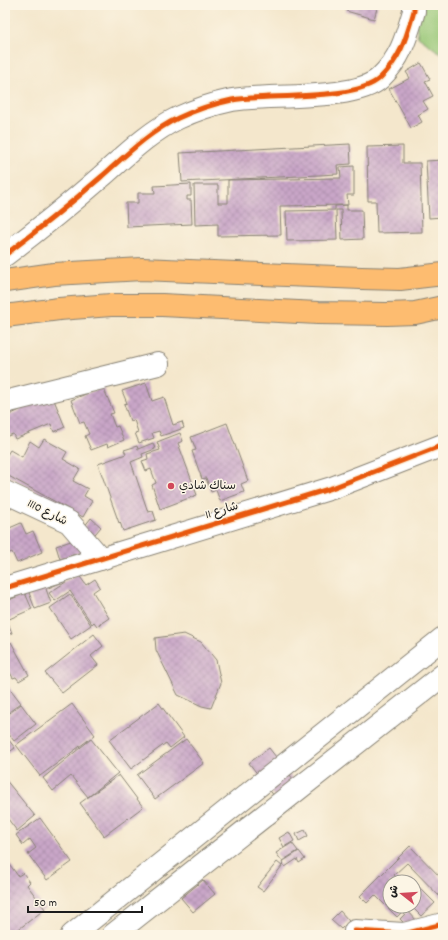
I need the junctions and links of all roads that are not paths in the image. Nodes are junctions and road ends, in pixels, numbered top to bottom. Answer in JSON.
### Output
{"nodes":[{"id":1,"x":414,"y":5,"type":"edge"},
{"id":2,"x":5,"y":256,"type":"edge"},
{"id":3,"x":443,"y":274,"type":"edge"},
{"id":4,"x":5,"y":281,"type":"edge"},
{"id":5,"x":443,"y":307,"type":"edge"},
{"id":6,"x":414,"y":313,"type":"junction"},
{"id":7,"x":5,"y":316,"type":"edge"},
{"id":8,"x":443,"y":321,"type":"edge"},
{"id":9,"x":158,"y":364,"type":"dead end"},
{"id":10,"x":5,"y":402,"type":"edge"},
{"id":11,"x":443,"y":445,"type":"edge"},
{"id":12,"x":5,"y":492,"type":"edge"},
{"id":13,"x":101,"y":559,"type":"junction"},
{"id":14,"x":5,"y":588,"type":"edge"},
{"id":15,"x":443,"y":638,"type":"edge"},
{"id":16,"x":443,"y":675,"type":"edge"},
{"id":17,"x":443,"y":924,"type":"edge"},
{"id":18,"x":355,"y":931,"type":"dead end"},
{"id":19,"x":72,"y":935,"type":"edge"},
{"id":20,"x":113,"y":935,"type":"edge"}],
"edges":[{"from":1,"to":2,"type":"street"},
{"from":3,"to":4,"type":"highway"},
{"from":5,"to":6,"type":"highway"},
{"from":6,"to":7,"type":"highway"},
{"from":6,"to":8,"type":"highway"},
{"from":9,"to":10,"type":"street"},
{"from":11,"to":13,"type":"street","name":"شارع 11"},
{"from":12,"to":13,"type":"street","name":"شارع 1110"},
{"from":13,"to":14,"type":"street","name":"شارع 11"},
{"from":15,"to":19,"type":"street"},
{"from":16,"to":20,"type":"street"},
{"from":17,"to":18,"type":"street"}]}
